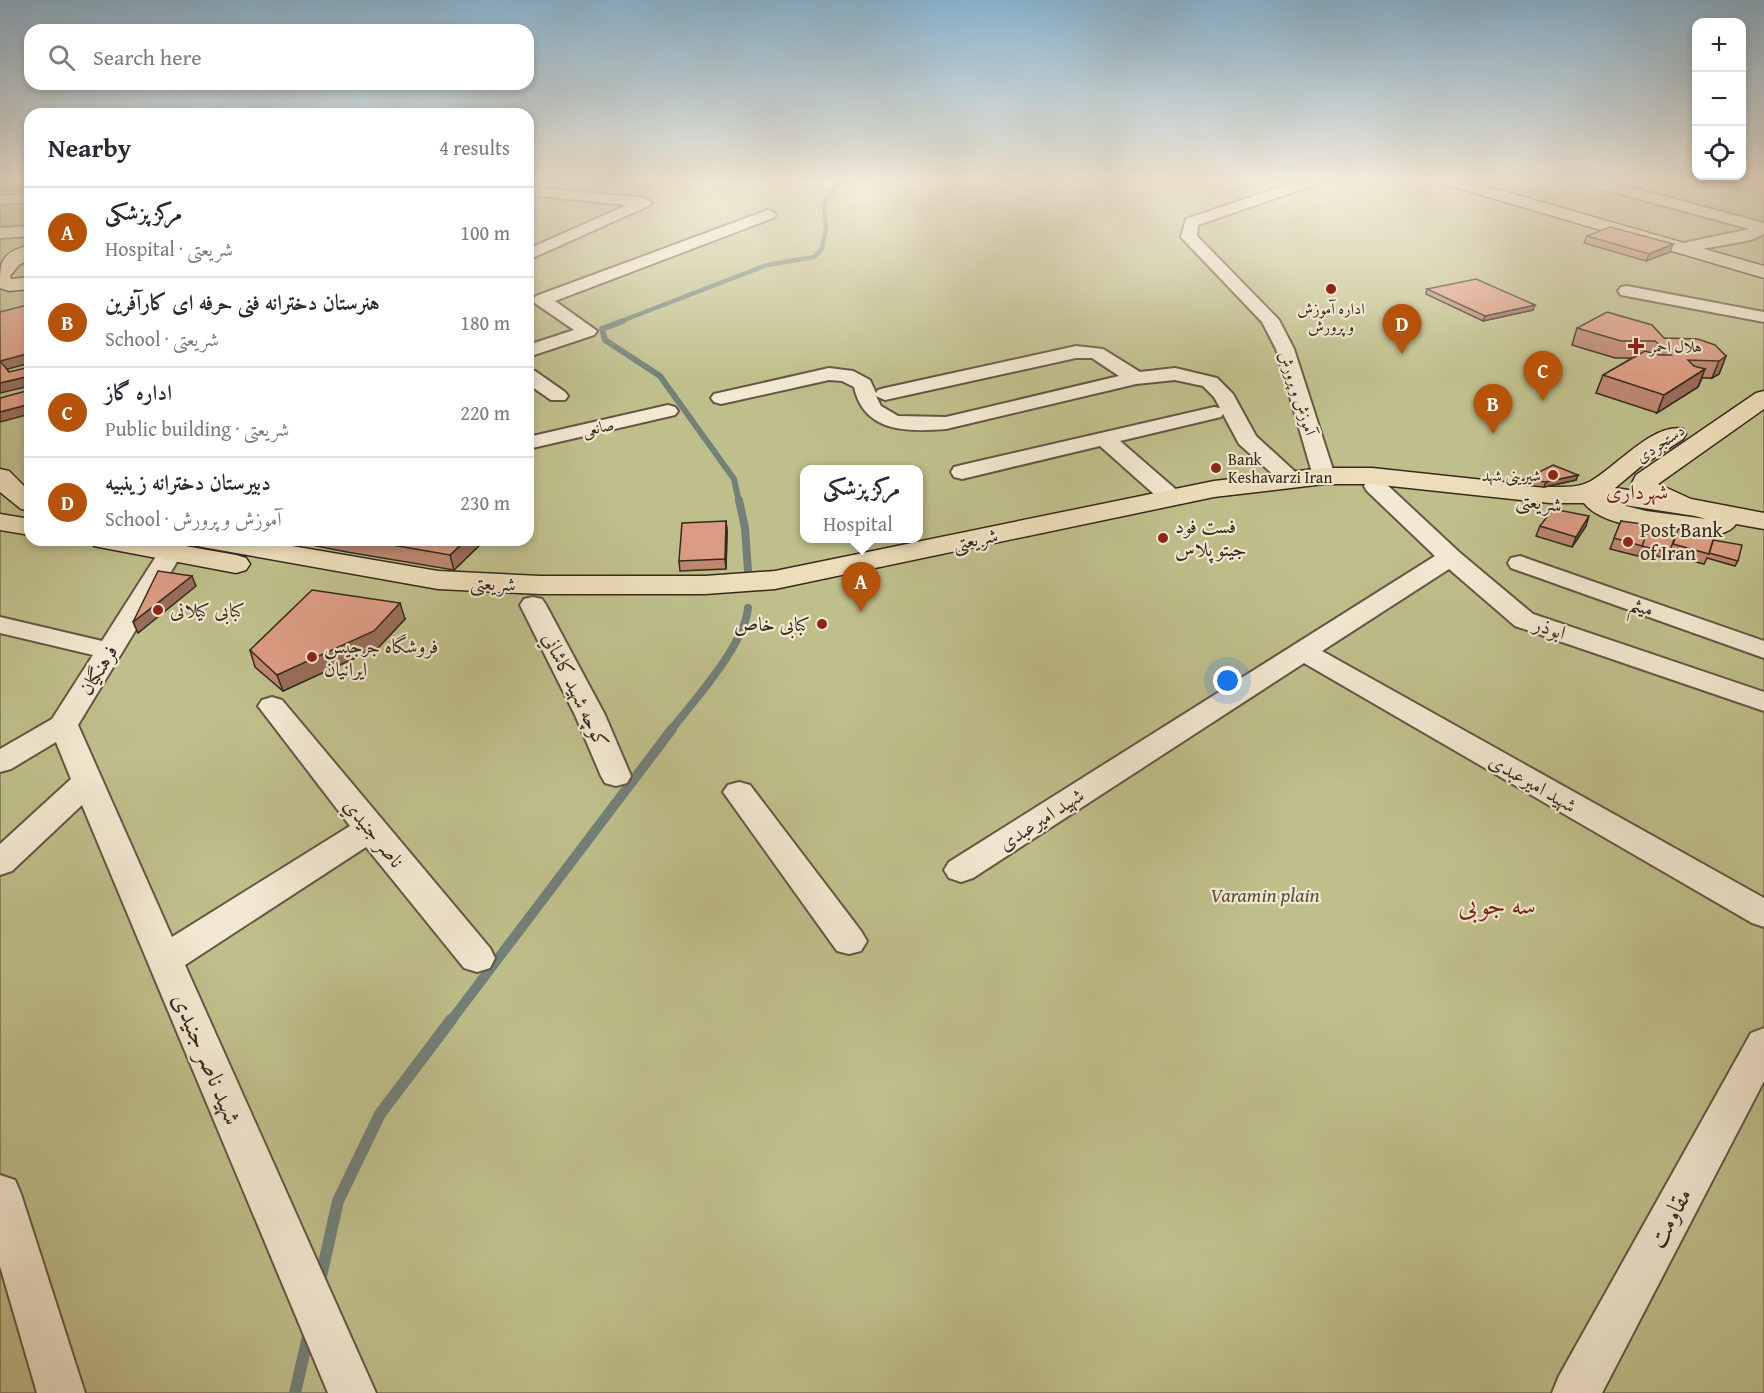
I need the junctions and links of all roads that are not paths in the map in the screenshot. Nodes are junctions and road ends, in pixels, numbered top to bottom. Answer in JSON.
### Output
{"nodes":[{"id":1,"x":549,"y":246,"type":"edge"},
{"id":2,"x":686,"y":246,"type":"edge"},
{"id":3,"x":1198,"y":246,"type":"edge"},
{"id":4,"x":1673,"y":246,"type":"edge"},
{"id":5,"x":1691,"y":246,"type":"edge"},
{"id":6,"x":1680,"y":248,"type":"junction"},
{"id":7,"x":534,"y":252,"type":"edge"},
{"id":8,"x":24,"y":253,"type":"edge"},
{"id":9,"x":1712,"y":256,"type":"junction"},
{"id":10,"x":1764,"y":261,"type":"edge"},
{"id":11,"x":1764,"y":272,"type":"edge"},
{"id":12,"x":24,"y":285,"type":"edge"},
{"id":13,"x":0,"y":289,"type":"edge"},
{"id":14,"x":1627,"y":291,"type":"dead end"},
{"id":15,"x":1764,"y":317,"type":"edge"},
{"id":16,"x":534,"y":346,"type":"edge"},
{"id":17,"x":1136,"y":378,"type":"junction"},
{"id":18,"x":534,"y":379,"type":"edge"},
{"id":19,"x":1762,"y":382,"type":"edge"},
{"id":20,"x":885,"y":394,"type":"dead end"},
{"id":21,"x":558,"y":396,"type":"dead end"},
{"id":22,"x":721,"y":398,"type":"dead end"},
{"id":23,"x":668,"y":411,"type":"dead end"},
{"id":24,"x":1214,"y":413,"type":"dead end"},
{"id":25,"x":1104,"y":439,"type":"junction"},
{"id":26,"x":534,"y":442,"type":"edge"},
{"id":27,"x":1631,"y":462,"type":"junction"},
{"id":28,"x":1660,"y":470,"type":"junction"},
{"id":29,"x":962,"y":472,"type":"dead end"},
{"id":30,"x":1324,"y":476,"type":"junction"},
{"id":31,"x":0,"y":477,"type":"edge"},
{"id":32,"x":1293,"y":480,"type":"junction"},
{"id":33,"x":1375,"y":486,"type":"junction"},
{"id":34,"x":1607,"y":495,"type":"junction"},
{"id":35,"x":24,"y":498,"type":"edge"},
{"id":36,"x":1172,"y":498,"type":"junction"},
{"id":37,"x":1705,"y":518,"type":"junction"},
{"id":38,"x":1764,"y":521,"type":"edge"},
{"id":39,"x":0,"y":522,"type":"edge"},
{"id":40,"x":24,"y":525,"type":"edge"},
{"id":41,"x":1764,"y":535,"type":"edge"},
{"id":42,"x":138,"y":546,"type":"edge"},
{"id":43,"x":242,"y":546,"type":"edge"},
{"id":44,"x":171,"y":552,"type":"junction"},
{"id":45,"x":1450,"y":557,"type":"junction"},
{"id":46,"x":1520,"y":563,"type":"dead end"},
{"id":47,"x":533,"y":605,"type":"junction"},
{"id":48,"x":0,"y":625,"type":"edge"},
{"id":49,"x":1764,"y":650,"type":"edge"},
{"id":50,"x":109,"y":651,"type":"junction"},
{"id":51,"x":1302,"y":651,"type":"junction"},
{"id":52,"x":1764,"y":702,"type":"edge"},
{"id":53,"x":272,"y":706,"type":"dead end"},
{"id":54,"x":63,"y":725,"type":"junction"},
{"id":55,"x":0,"y":762,"type":"edge"},
{"id":56,"x":616,"y":776,"type":"dead end"},
{"id":57,"x":87,"y":782,"type":"junction"},
{"id":58,"x":739,"y":792,"type":"dead end"},
{"id":59,"x":370,"y":829,"type":"junction"},
{"id":60,"x":0,"y":863,"type":"edge"},
{"id":61,"x":961,"y":870,"type":"dead end"},
{"id":62,"x":1764,"y":914,"type":"edge"},
{"id":63,"x":849,"y":941,"type":"dead end"},
{"id":64,"x":477,"y":958,"type":"dead end"},
{"id":65,"x":164,"y":960,"type":"junction"},
{"id":66,"x":1764,"y":1044,"type":"edge"},
{"id":67,"x":0,"y":1194,"type":"edge"},
{"id":68,"x":61,"y":1393,"type":"edge"},
{"id":69,"x":352,"y":1393,"type":"edge"},
{"id":70,"x":1576,"y":1393,"type":"edge"}],
"edges":[{"from":1,"to":7,"type":"street"},
{"from":2,"to":16,"type":"street"},
{"from":3,"to":30,"type":"street","name":"آموزش و پرورش"},
{"from":4,"to":6,"type":"main road"},
{"from":5,"to":6,"type":"street"},
{"from":6,"to":9,"type":"main road"},
{"from":8,"to":13,"type":"main road"},
{"from":9,"to":10,"type":"main road"},
{"from":9,"to":11,"type":"main road"},
{"from":12,"to":13,"type":"main road"},
{"from":14,"to":15,"type":"street"},
{"from":17,"to":20,"type":"street"},
{"from":17,"to":22,"type":"street"},
{"from":17,"to":32,"type":"street"},
{"from":18,"to":21,"type":"street"},
{"from":19,"to":27,"type":"main road","name":"دستجردی"},
{"from":19,"to":28,"type":"main road","name":"دستجردی"},
{"from":23,"to":26,"type":"street","name":"صانعی"},
{"from":24,"to":25,"type":"street"},
{"from":25,"to":29,"type":"street"},
{"from":25,"to":36,"type":"street"},
{"from":27,"to":28,"type":"main road"},
{"from":27,"to":34,"type":"main road","name":"دستجردی"},
{"from":28,"to":37,"type":"main road","name":"دستجردی"},
{"from":30,"to":32,"type":"main road","name":"شریعتی"},
{"from":30,"to":34,"type":"main road","name":"شریعتی"},
{"from":31,"to":35,"type":"main road"},
{"from":32,"to":36,"type":"main road","name":"شریعتی"},
{"from":33,"to":34,"type":"main road","name":"شریعتی"},
{"from":33,"to":45,"type":"street","name":"ابوذر"},
{"from":33,"to":47,"type":"main road","name":"شریعتی"},
{"from":34,"to":37,"type":"main road"},
{"from":36,"to":43,"type":"main road","name":"شریعتی"},
{"from":37,"to":38,"type":"main road"},
{"from":37,"to":41,"type":"main road"},
{"from":39,"to":40,"type":"main road"},
{"from":42,"to":44,"type":"main road","name":"شریعتی"},
{"from":44,"to":47,"type":"main road","name":"شریعتی"},
{"from":44,"to":50,"type":"street","name":"فرهنگیان"},
{"from":45,"to":51,"type":"street","name":"شهید امیرعبدی"},
{"from":45,"to":52,"type":"street","name":"ابوذر"},
{"from":46,"to":49,"type":"street","name":"میثم"},
{"from":47,"to":56,"type":"street","name":"كوچه شهيد كاشاني"},
{"from":48,"to":50,"type":"street"},
{"from":50,"to":54,"type":"street","name":"فرهنگیان"},
{"from":51,"to":61,"type":"street","name":"شهید امیرعبدی"},
{"from":51,"to":62,"type":"street","name":"شهید امیرعبدی"},
{"from":53,"to":59,"type":"street","name":"ناصر جنيدي"},
{"from":54,"to":55,"type":"street","name":"فرهنگیان"},
{"from":54,"to":57,"type":"street","name":"شهيد ناصر جنیدی"},
{"from":57,"to":60,"type":"street"},
{"from":57,"to":65,"type":"street","name":"شهيد ناصر جنیدی"},
{"from":58,"to":63,"type":"street"},
{"from":59,"to":64,"type":"street","name":"ناصر جنيدي"},
{"from":59,"to":65,"type":"street"},
{"from":65,"to":69,"type":"street","name":"شهيد ناصر جنیدی"},
{"from":66,"to":70,"type":"street","name":"مقاومت"},
{"from":67,"to":68,"type":"street"}]}
